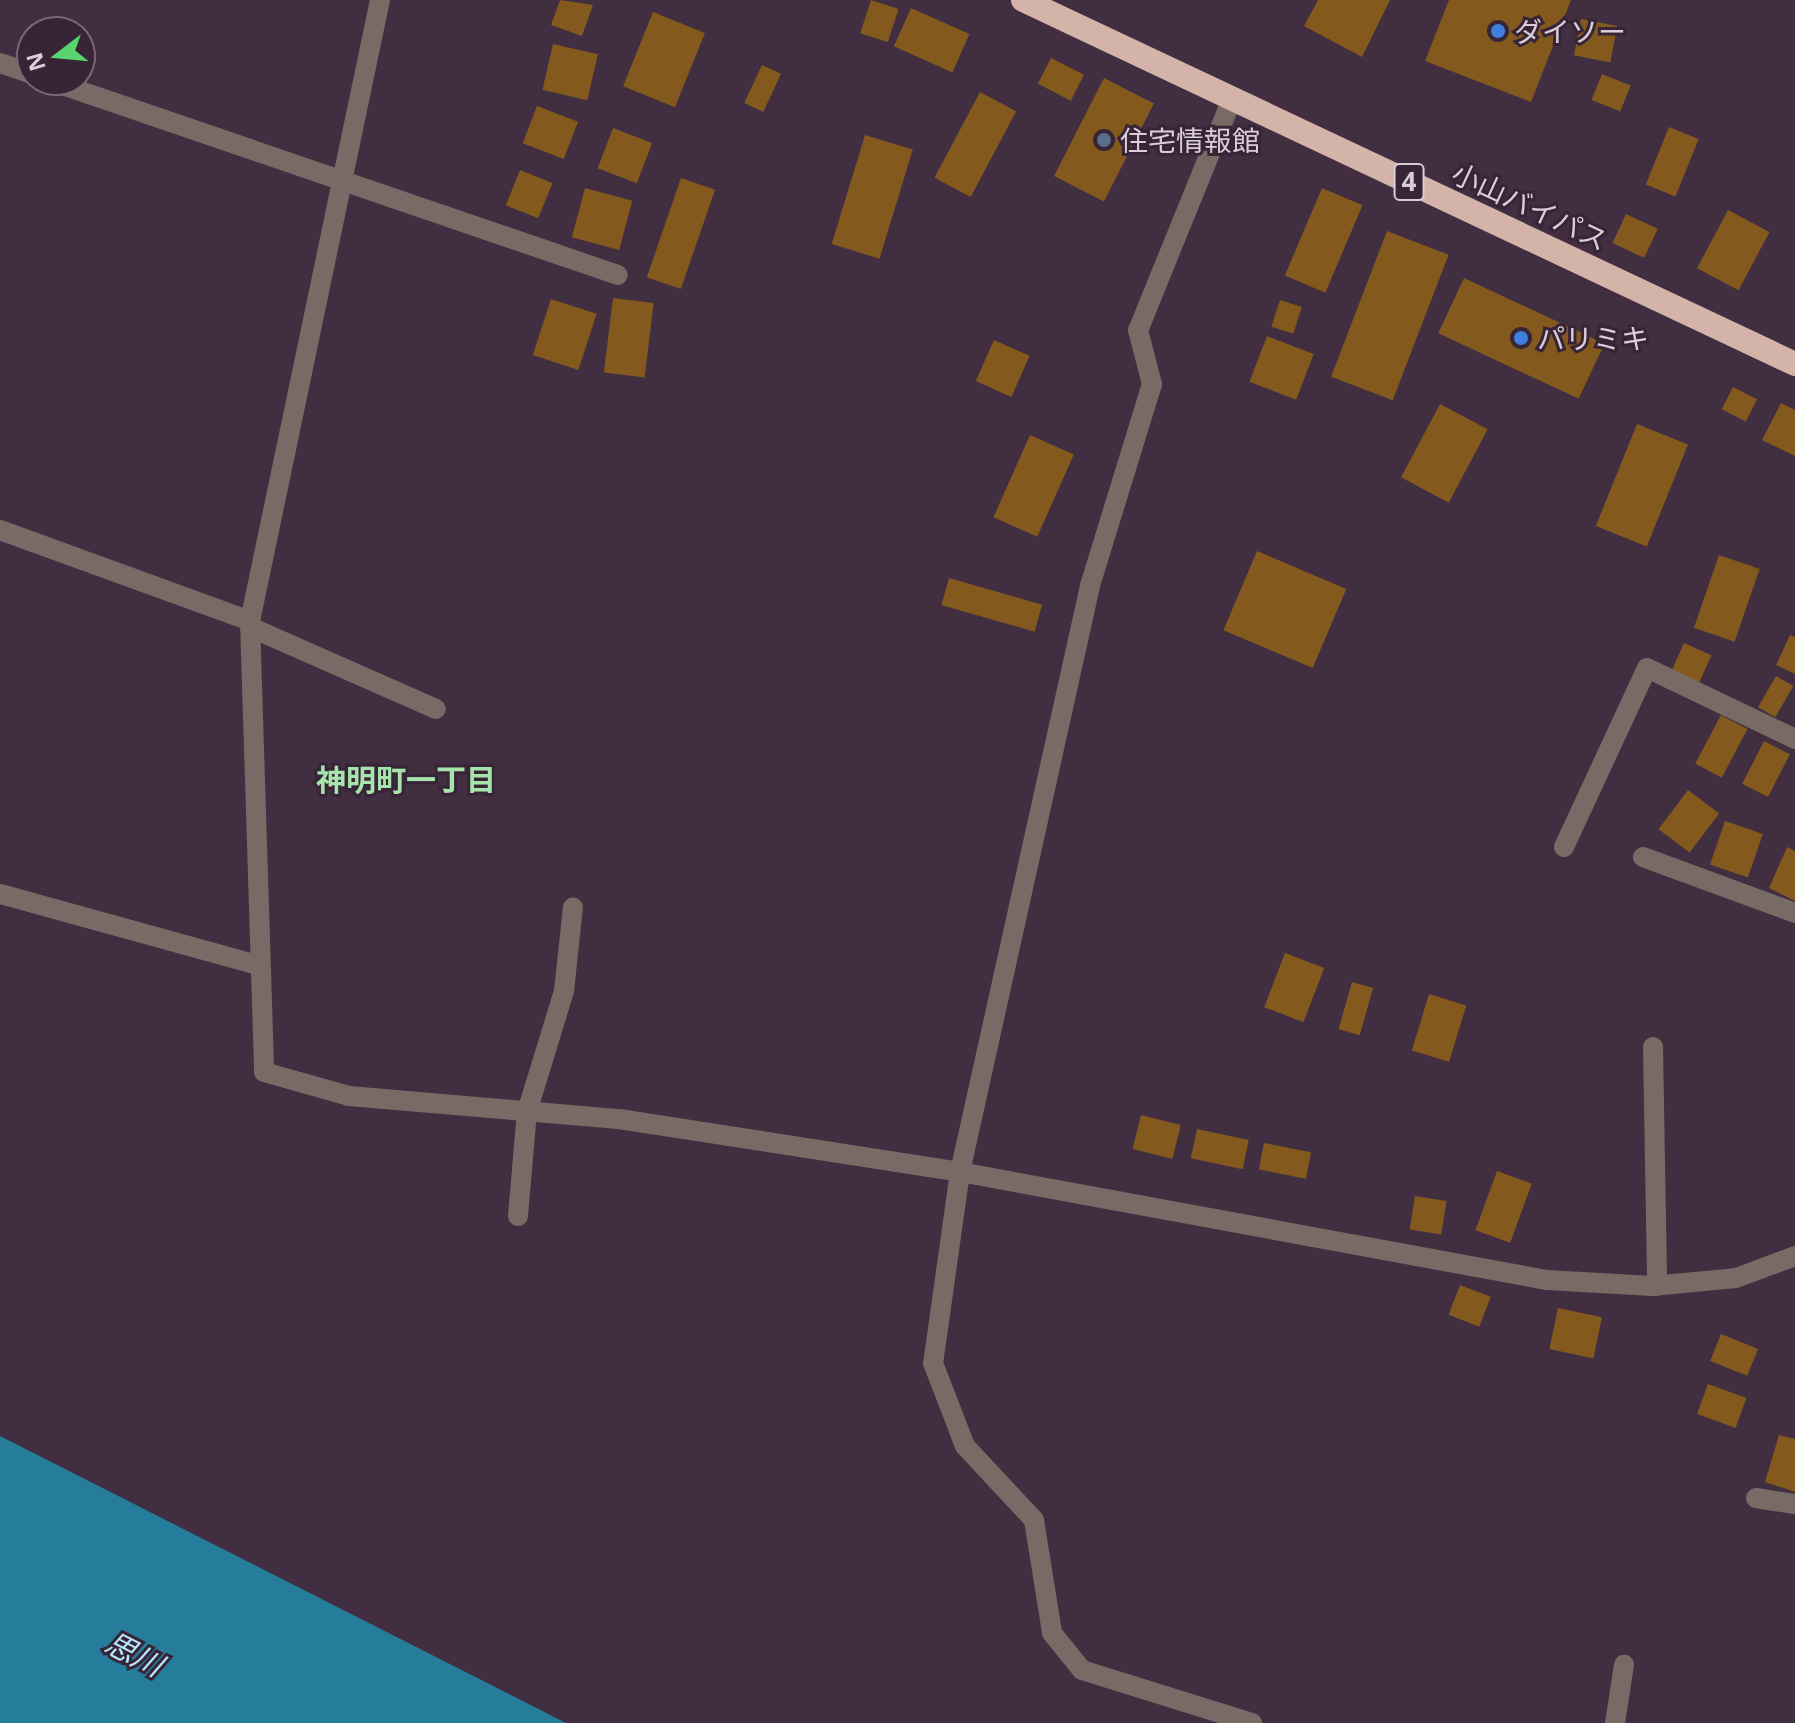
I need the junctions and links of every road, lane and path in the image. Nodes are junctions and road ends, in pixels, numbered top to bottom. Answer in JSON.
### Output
{"nodes":[{"id":1,"x":380,"y":0,"type":"edge"},
{"id":2,"x":1023,"y":0,"type":"edge"},
{"id":3,"x":94,"y":96,"type":"edge"},
{"id":4,"x":1232,"y":99,"type":"junction"},
{"id":5,"x":339,"y":182,"type":"junction"},
{"id":6,"x":618,"y":275,"type":"dead end"},
{"id":7,"x":1795,"y":364,"type":"edge"},
{"id":8,"x":0,"y":530,"type":"edge"},
{"id":9,"x":250,"y":624,"type":"junction"},
{"id":10,"x":436,"y":709,"type":"dead end"},
{"id":11,"x":1795,"y":739,"type":"edge"},
{"id":12,"x":1564,"y":847,"type":"dead end"},
{"id":13,"x":1643,"y":857,"type":"dead end"},
{"id":14,"x":0,"y":894,"type":"edge"},
{"id":15,"x":573,"y":907,"type":"dead end"},
{"id":16,"x":1795,"y":913,"type":"edge"},
{"id":17,"x":258,"y":965,"type":"junction"},
{"id":18,"x":1653,"y":1047,"type":"dead end"},
{"id":19,"x":527,"y":1112,"type":"junction"},
{"id":20,"x":960,"y":1172,"type":"junction"},
{"id":21,"x":518,"y":1216,"type":"dead end"},
{"id":22,"x":1795,"y":1256,"type":"edge"},
{"id":23,"x":1657,"y":1286,"type":"junction"},
{"id":24,"x":1756,"y":1498,"type":"dead end"},
{"id":25,"x":1795,"y":1504,"type":"edge"},
{"id":26,"x":1624,"y":1665,"type":"dead end"},
{"id":27,"x":1252,"y":1723,"type":"edge"},
{"id":28,"x":1615,"y":1723,"type":"edge"}],
"edges":[{"from":1,"to":5,"type":"street"},
{"from":2,"to":4,"type":"highway","name":"小山バイパス","number":"4"},
{"from":3,"to":5,"type":"street"},
{"from":4,"to":7,"type":"highway","name":"小山バイパス","number":"4"},
{"from":4,"to":20,"type":"street"},
{"from":5,"to":6,"type":"street"},
{"from":5,"to":9,"type":"street"},
{"from":8,"to":9,"type":"street"},
{"from":9,"to":10,"type":"street"},
{"from":9,"to":17,"type":"street"},
{"from":11,"to":12,"type":"street"},
{"from":13,"to":16,"type":"street"},
{"from":14,"to":17,"type":"street"},
{"from":15,"to":19,"type":"street"},
{"from":17,"to":19,"type":"street"},
{"from":18,"to":23,"type":"street"},
{"from":19,"to":20,"type":"street"},
{"from":19,"to":21,"type":"street"},
{"from":20,"to":23,"type":"street"},
{"from":20,"to":27,"type":"street"},
{"from":22,"to":23,"type":"street"},
{"from":24,"to":25,"type":"street"},
{"from":26,"to":28,"type":"street"}]}
